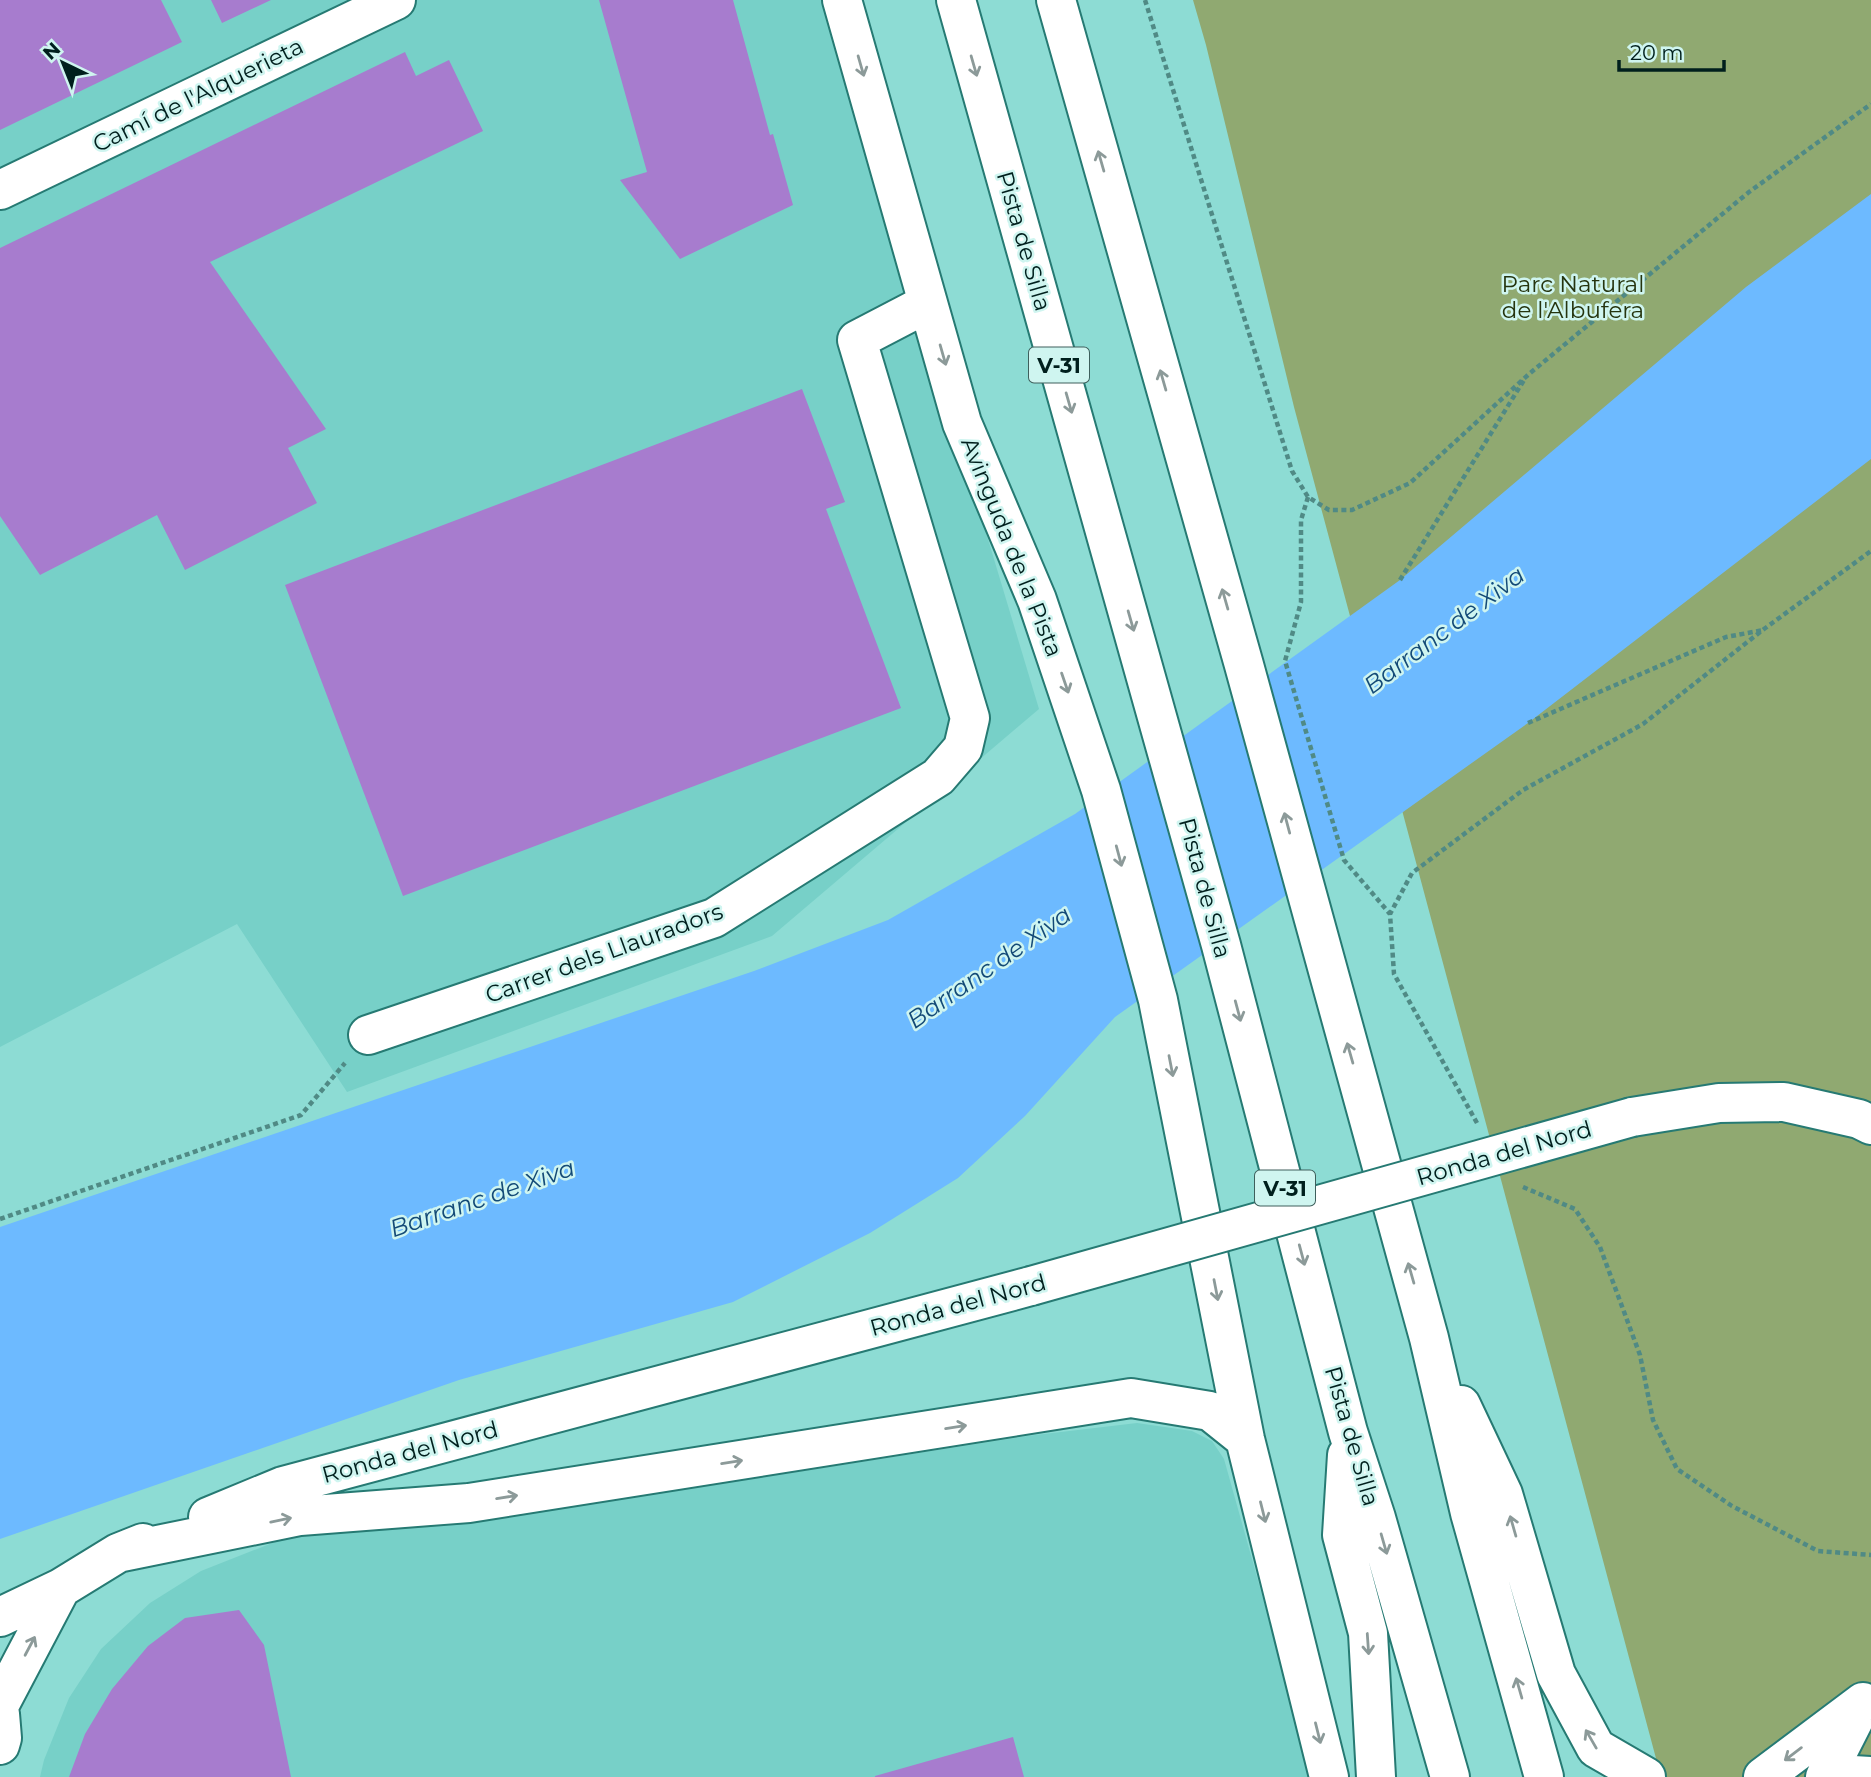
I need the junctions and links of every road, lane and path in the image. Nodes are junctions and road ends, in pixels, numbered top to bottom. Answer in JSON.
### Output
{"nodes":[{"id":1,"x":396,"y":0,"type":"edge"},
{"id":2,"x":842,"y":0,"type":"edge"},
{"id":3,"x":956,"y":0,"type":"edge"},
{"id":4,"x":1056,"y":0,"type":"edge"},
{"id":5,"x":1145,"y":0,"type":"edge"},
{"id":6,"x":1871,"y":104,"type":"edge"},
{"id":7,"x":0,"y":190,"type":"edge"},
{"id":8,"x":928,"y":303,"type":"junction"},
{"id":9,"x":1528,"y":374,"type":"junction"},
{"id":10,"x":1308,"y":497,"type":"junction"},
{"id":11,"x":1871,"y":551,"type":"edge"},
{"id":12,"x":1401,"y":580,"type":"dead end"},
{"id":13,"x":1528,"y":723,"type":"dead end"},
{"id":14,"x":1390,"y":914,"type":"dead end"},
{"id":15,"x":368,"y":1035,"type":"joint"},
{"id":16,"x":1871,"y":1125,"type":"edge"},
{"id":17,"x":0,"y":1219,"type":"edge"},
{"id":18,"x":1429,"y":1338,"type":"junction"},
{"id":19,"x":1348,"y":1432,"type":"junction"},
{"id":20,"x":1245,"y":1439,"type":"junction"},
{"id":21,"x":118,"y":1553,"type":"junction"},
{"id":22,"x":61,"y":1588,"type":"junction"},
{"id":23,"x":0,"y":1617,"type":"edge"},
{"id":24,"x":1867,"y":1697,"type":"edge"},
{"id":25,"x":0,"y":1704,"type":"edge"},
{"id":26,"x":0,"y":1714,"type":"edge"},
{"id":27,"x":0,"y":1745,"type":"edge"},
{"id":28,"x":1871,"y":1776,"type":"edge"},
{"id":29,"x":1329,"y":1777,"type":"edge"},
{"id":30,"x":1376,"y":1777,"type":"edge"},
{"id":31,"x":1450,"y":1777,"type":"edge"},
{"id":32,"x":1544,"y":1777,"type":"edge"},
{"id":33,"x":1646,"y":1777,"type":"edge"},
{"id":34,"x":1763,"y":1777,"type":"edge"},
{"id":35,"x":1825,"y":1777,"type":"edge"},
{"id":36,"x":1847,"y":1777,"type":"edge"}],
"edges":[{"from":1,"to":7,"type":"main road","name":"Camí de l'Alquerieta"},
{"from":2,"to":8,"type":"main road","name":"Avinguda de la Pista","one_way":true},
{"from":3,"to":19,"type":"main road","name":"Pista de Silla","number":"V-31","one_way":true},
{"from":18,"to":4,"type":"main road","one_way":true},
{"from":5,"to":10,"type":"path"},
{"from":6,"to":9,"type":"path"},
{"from":8,"to":15,"type":"main road","name":"Carrer dels Llauradors"},
{"from":8,"to":20,"type":"main road","name":"Avinguda de la Pista","one_way":true},
{"from":9,"to":10,"type":"path"},
{"from":9,"to":12,"type":"path"},
{"from":10,"to":14,"type":"path"},
{"from":11,"to":13,"type":"path"},
{"from":15,"to":17,"type":"path"},
{"from":16,"to":21,"type":"main road","name":"Ronda del Nord","bridge":true},
{"from":32,"to":18,"type":"main road","one_way":true},
{"from":33,"to":18,"type":"main road","one_way":true},
{"from":19,"to":30,"type":"main road","one_way":true},
{"from":19,"to":31,"type":"main road","name":"Pista de Silla","number":"V-31","one_way":true},
{"from":21,"to":20,"type":"main road","one_way":true},
{"from":20,"to":29,"type":"main road","name":"Avinguda de la Pista","one_way":true},
{"from":21,"to":22,"type":"main road","name":"Ronda del Nord"},
{"from":22,"to":23,"type":"main road","name":"Ronda del Nord"},
{"from":25,"to":22,"type":"main road","one_way":true},
{"from":24,"to":34,"type":"main road","one_way":true},
{"from":24,"to":35,"type":"main road"},
{"from":26,"to":27,"type":"main road"},
{"from":28,"to":36,"type":"main road"}]}
